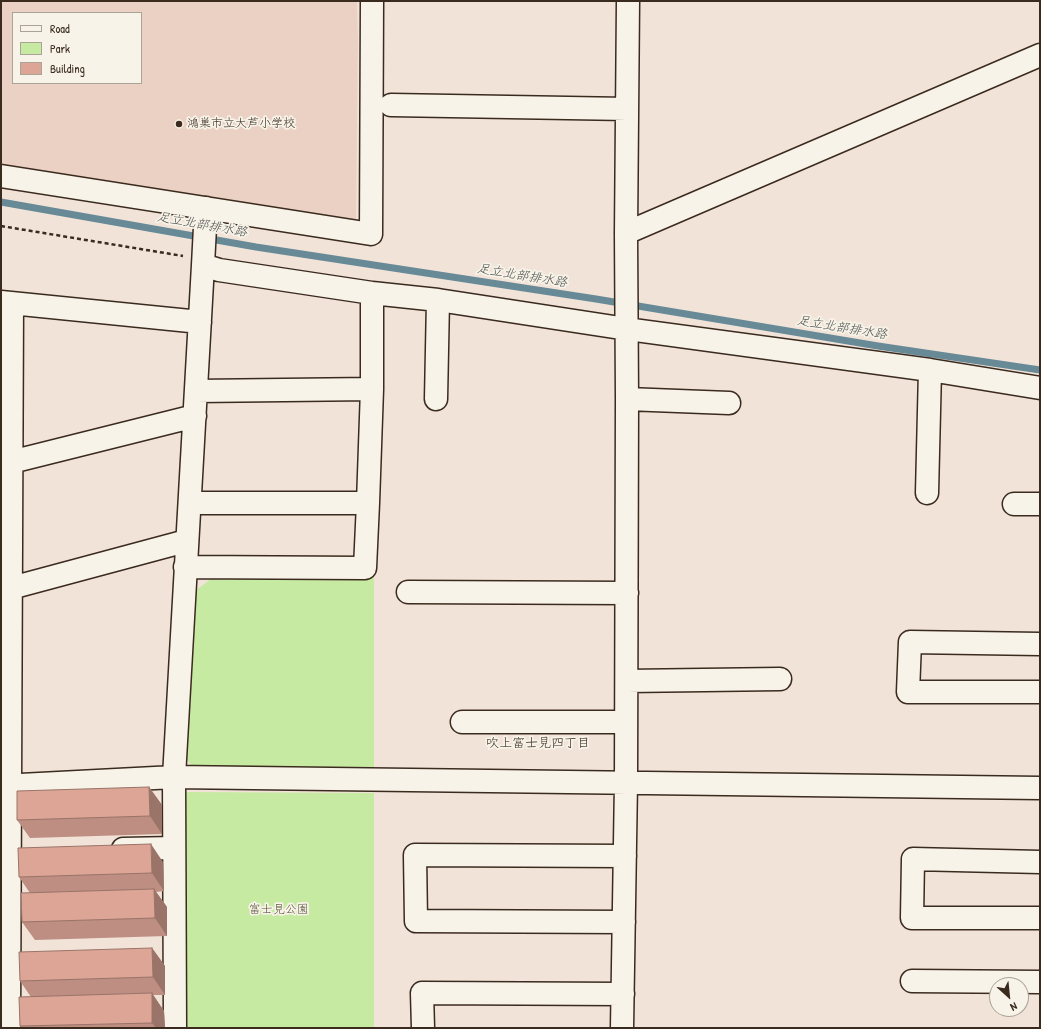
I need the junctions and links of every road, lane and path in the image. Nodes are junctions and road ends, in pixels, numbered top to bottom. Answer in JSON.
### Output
{"nodes":[{"id":1,"x":372,"y":1,"type":"edge"},
{"id":2,"x":628,"y":1,"type":"edge"},
{"id":3,"x":1040,"y":55,"type":"edge"},
{"id":4,"x":391,"y":105,"type":"dead end"},
{"id":5,"x":627,"y":109,"type":"junction"},
{"id":6,"x":1,"y":176,"type":"edge"},
{"id":7,"x":206,"y":208,"type":"junction"},
{"id":8,"x":1,"y":226,"type":"edge"},
{"id":9,"x":626,"y":233,"type":"junction"},
{"id":10,"x":203,"y":262,"type":"junction"},
{"id":11,"x":372,"y":293,"type":"junction"},
{"id":12,"x":438,"y":300,"type":"junction"},
{"id":13,"x":7,"y":303,"type":"edge"},
{"id":14,"x":200,"y":322,"type":"junction"},
{"id":15,"x":627,"y":329,"type":"junction"},
{"id":16,"x":930,"y":370,"type":"junction"},
{"id":17,"x":1040,"y":388,"type":"edge"},
{"id":18,"x":372,"y":389,"type":"junction"},
{"id":19,"x":196,"y":391,"type":"junction"},
{"id":20,"x":436,"y":399,"type":"dead end"},
{"id":21,"x":627,"y":399,"type":"junction"},
{"id":22,"x":729,"y":403,"type":"dead end"},
{"id":23,"x":195,"y":416,"type":"junction"},
{"id":24,"x":11,"y":462,"type":"junction"},
{"id":25,"x":927,"y":493,"type":"dead end"},
{"id":26,"x":190,"y":503,"type":"junction"},
{"id":27,"x":368,"y":503,"type":"junction"},
{"id":28,"x":1014,"y":504,"type":"dead end"},
{"id":29,"x":1040,"y":504,"type":"edge"},
{"id":30,"x":186,"y":541,"type":"junction"},
{"id":31,"x":185,"y":567,"type":"junction"},
{"id":32,"x":6,"y":588,"type":"edge"},
{"id":33,"x":408,"y":592,"type":"dead end"},
{"id":34,"x":627,"y":593,"type":"junction"},
{"id":35,"x":1040,"y":644,"type":"edge"},
{"id":36,"x":780,"y":679,"type":"dead end"},
{"id":37,"x":627,"y":681,"type":"junction"},
{"id":38,"x":1040,"y":692,"type":"edge"},
{"id":39,"x":462,"y":722,"type":"dead end"},
{"id":40,"x":626,"y":722,"type":"junction"},
{"id":41,"x":174,"y":777,"type":"junction"},
{"id":42,"x":626,"y":782,"type":"junction"},
{"id":43,"x":6,"y":786,"type":"edge"},
{"id":44,"x":1040,"y":788,"type":"edge"},
{"id":45,"x":174,"y":848,"type":"junction"},
{"id":46,"x":104,"y":849,"type":"edge"},
{"id":47,"x":12,"y":851,"type":"edge"},
{"id":48,"x":625,"y":856,"type":"junction"},
{"id":49,"x":1040,"y":862,"type":"edge"},
{"id":50,"x":1040,"y":918,"type":"edge"},
{"id":51,"x":624,"y":922,"type":"junction"},
{"id":52,"x":33,"y":954,"type":"edge"},
{"id":53,"x":6,"y":958,"type":"edge"},
{"id":54,"x":912,"y":981,"type":"dead end"},
{"id":55,"x":1040,"y":982,"type":"edge"},
{"id":56,"x":623,"y":994,"type":"junction"},
{"id":57,"x":9,"y":1028,"type":"edge"},
{"id":58,"x":175,"y":1028,"type":"edge"},
{"id":59,"x":423,"y":1028,"type":"edge"},
{"id":60,"x":622,"y":1028,"type":"edge"}],
"edges":[{"from":1,"to":7,"type":"street"},
{"from":2,"to":5,"type":"street"},
{"from":3,"to":9,"type":"street"},
{"from":4,"to":5,"type":"street"},
{"from":5,"to":9,"type":"street"},
{"from":6,"to":7,"type":"street"},
{"from":7,"to":10,"type":"street"},
{"from":8,"to":10,"type":"path"},
{"from":9,"to":15,"type":"street"},
{"from":10,"to":11,"type":"street"},
{"from":10,"to":14,"type":"street"},
{"from":11,"to":12,"type":"street"},
{"from":11,"to":18,"type":"street"},
{"from":12,"to":15,"type":"street"},
{"from":12,"to":20,"type":"street"},
{"from":13,"to":14,"type":"street"},
{"from":13,"to":24,"type":"street"},
{"from":14,"to":19,"type":"street"},
{"from":15,"to":16,"type":"street"},
{"from":15,"to":21,"type":"street"},
{"from":16,"to":17,"type":"street"},
{"from":16,"to":25,"type":"street"},
{"from":18,"to":19,"type":"street"},
{"from":18,"to":27,"type":"street"},
{"from":19,"to":23,"type":"street"},
{"from":21,"to":22,"type":"street"},
{"from":21,"to":34,"type":"street"},
{"from":23,"to":24,"type":"street"},
{"from":23,"to":26,"type":"street"},
{"from":24,"to":32,"type":"street"},
{"from":26,"to":27,"type":"street"},
{"from":26,"to":30,"type":"street"},
{"from":27,"to":31,"type":"street"},
{"from":28,"to":29,"type":"street"},
{"from":30,"to":31,"type":"street"},
{"from":30,"to":32,"type":"street"},
{"from":31,"to":41,"type":"street"},
{"from":32,"to":43,"type":"street"},
{"from":33,"to":34,"type":"street"},
{"from":34,"to":37,"type":"street"},
{"from":35,"to":38,"type":"street"},
{"from":36,"to":37,"type":"street"},
{"from":37,"to":40,"type":"street"},
{"from":39,"to":40,"type":"street"},
{"from":40,"to":42,"type":"street"},
{"from":41,"to":42,"type":"street"},
{"from":41,"to":43,"type":"street"},
{"from":41,"to":45,"type":"street"},
{"from":42,"to":44,"type":"street"},
{"from":42,"to":48,"type":"street"},
{"from":43,"to":47,"type":"street"},
{"from":45,"to":46,"type":"street"},
{"from":45,"to":58,"type":"street"},
{"from":47,"to":53,"type":"street"},
{"from":48,"to":51,"type":"street"},
{"from":48,"to":51,"type":"street"},
{"from":49,"to":50,"type":"street"},
{"from":51,"to":56,"type":"street"},
{"from":52,"to":53,"type":"street"},
{"from":53,"to":57,"type":"street"},
{"from":54,"to":55,"type":"street"},
{"from":56,"to":59,"type":"street"},
{"from":56,"to":60,"type":"street"}]}
